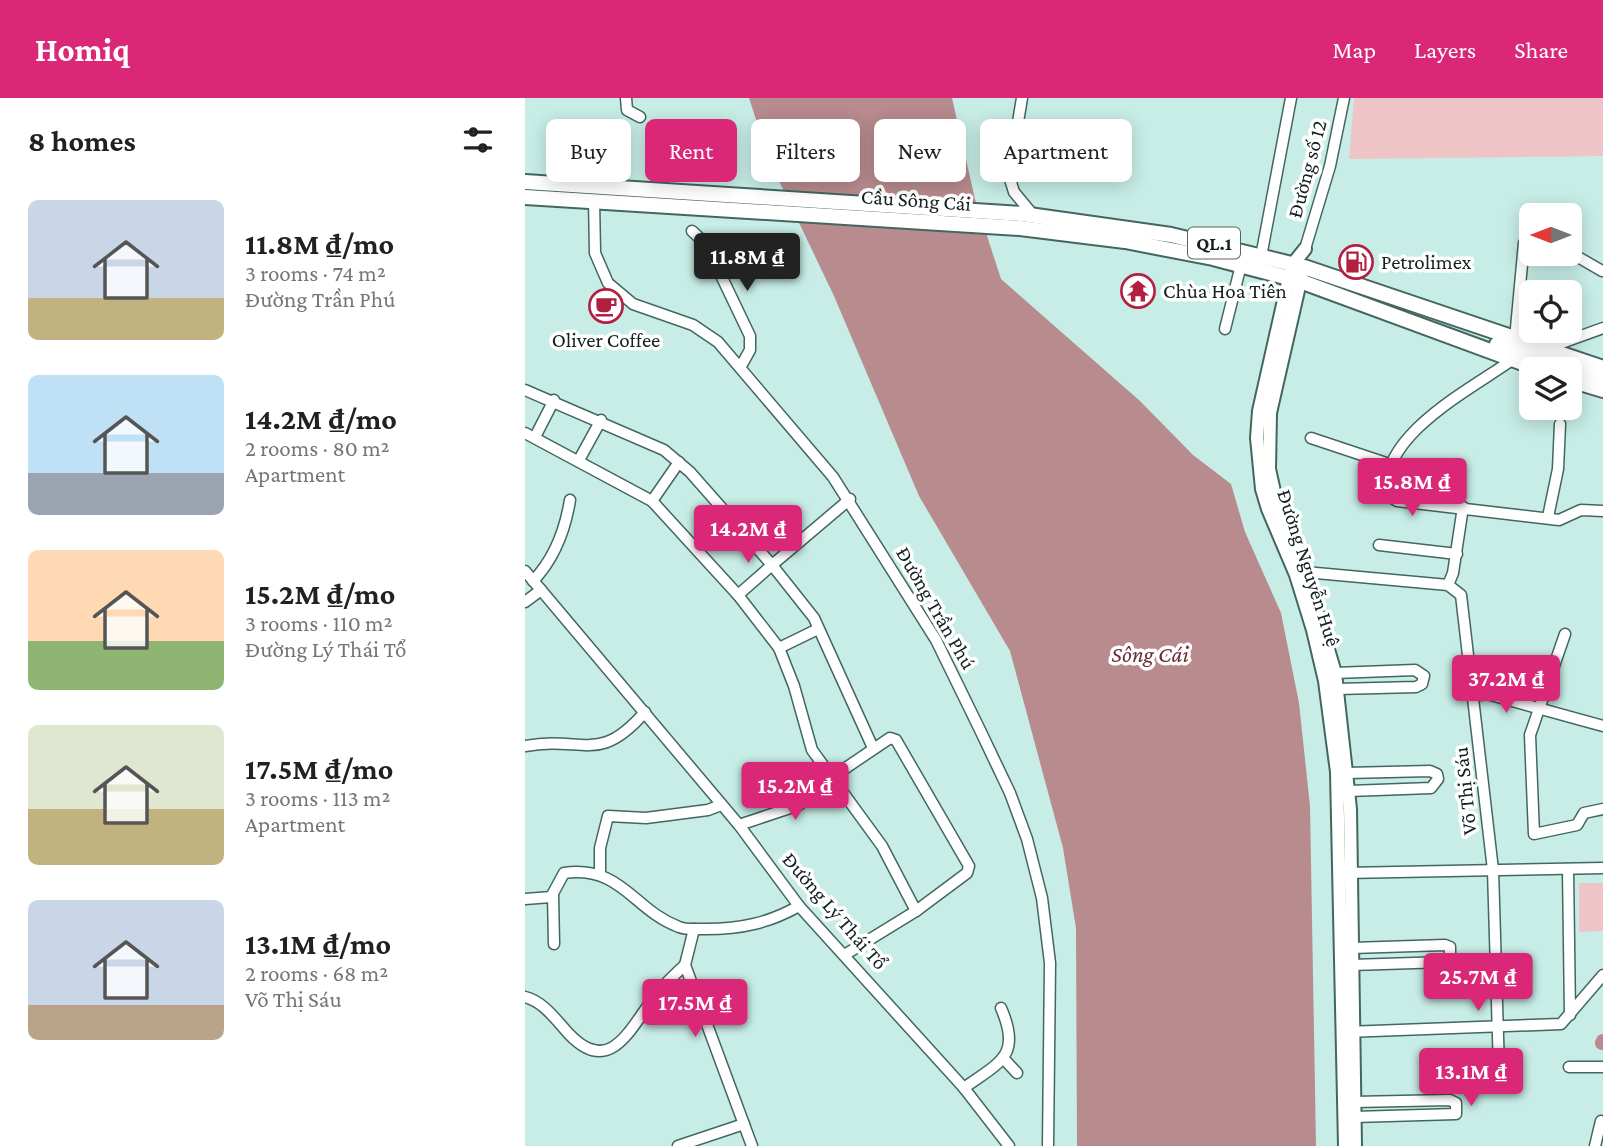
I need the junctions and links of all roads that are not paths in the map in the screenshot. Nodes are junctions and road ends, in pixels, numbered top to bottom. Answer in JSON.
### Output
{"nodes":[{"id":1,"x":626,"y":98,"type":"edge"},
{"id":2,"x":1023,"y":98,"type":"edge"},
{"id":3,"x":1291,"y":98,"type":"edge"},
{"id":4,"x":1344,"y":98,"type":"edge"},
{"id":5,"x":640,"y":117,"type":"dead end"},
{"id":6,"x":525,"y":182,"type":"edge"},
{"id":7,"x":525,"y":197,"type":"edge"},
{"id":8,"x":681,"y":198,"type":"junction"},
{"id":9,"x":594,"y":200,"type":"junction"},
{"id":10,"x":1025,"y":219,"type":"junction"},
{"id":11,"x":692,"y":232,"type":"dead end"},
{"id":12,"x":1305,"y":249,"type":"joint"},
{"id":13,"x":1262,"y":255,"type":"junction"},
{"id":14,"x":1582,"y":259,"type":"edge"},
{"id":15,"x":1241,"y":265,"type":"junction"},
{"id":16,"x":1522,"y":266,"type":"edge"},
{"id":17,"x":1258,"y":270,"type":"junction"},
{"id":18,"x":1602,"y":270,"type":"edge"},
{"id":19,"x":1297,"y":273,"type":"junction"},
{"id":20,"x":1603,"y":283,"type":"edge"},
{"id":21,"x":1397,"y":307,"type":"junction"},
{"id":22,"x":1603,"y":328,"type":"edge"},
{"id":23,"x":1225,"y":329,"type":"dead end"},
{"id":24,"x":1515,"y":339,"type":"junction"},
{"id":25,"x":1544,"y":349,"type":"junction"},
{"id":26,"x":1536,"y":357,"type":"edge"},
{"id":27,"x":1512,"y":360,"type":"junction"},
{"id":28,"x":1519,"y":362,"type":"edge"},
{"id":29,"x":741,"y":366,"type":"junction"},
{"id":30,"x":1603,"y":368,"type":"edge"},
{"id":31,"x":1582,"y":373,"type":"edge"},
{"id":32,"x":1603,"y":379,"type":"edge"},
{"id":33,"x":1582,"y":384,"type":"edge"},
{"id":34,"x":525,"y":390,"type":"edge"},
{"id":35,"x":1603,"y":390,"type":"edge"},
{"id":36,"x":554,"y":400,"type":"junction"},
{"id":37,"x":601,"y":420,"type":"junction"},
{"id":38,"x":1560,"y":424,"type":"dead end"},
{"id":39,"x":530,"y":435,"type":"edge"},
{"id":40,"x":1311,"y":438,"type":"dead end"},
{"id":41,"x":579,"y":460,"type":"junction"},
{"id":42,"x":680,"y":463,"type":"junction"},
{"id":43,"x":1389,"y":464,"type":"junction"},
{"id":44,"x":850,"y":499,"type":"junction"},
{"id":45,"x":570,"y":500,"type":"dead end"},
{"id":46,"x":652,"y":501,"type":"junction"},
{"id":47,"x":1463,"y":507,"type":"junction"},
{"id":48,"x":1603,"y":511,"type":"edge"},
{"id":49,"x":1548,"y":517,"type":"junction"},
{"id":50,"x":1379,"y":545,"type":"dead end"},
{"id":51,"x":1457,"y":554,"type":"junction"},
{"id":52,"x":772,"y":565,"type":"junction"},
{"id":53,"x":525,"y":571,"type":"edge"},
{"id":54,"x":1300,"y":573,"type":"junction"},
{"id":55,"x":533,"y":581,"type":"junction"},
{"id":56,"x":1448,"y":585,"type":"junction"},
{"id":57,"x":541,"y":590,"type":"junction"},
{"id":58,"x":738,"y":595,"type":"junction"},
{"id":59,"x":525,"y":602,"type":"edge"},
{"id":60,"x":818,"y":629,"type":"junction"},
{"id":61,"x":1565,"y":634,"type":"dead end"},
{"id":62,"x":779,"y":648,"type":"junction"},
{"id":63,"x":1330,"y":677,"type":"junction"},
{"id":64,"x":1337,"y":690,"type":"junction"},
{"id":65,"x":1473,"y":696,"type":"junction"},
{"id":66,"x":1540,"y":708,"type":"junction"},
{"id":67,"x":645,"y":712,"type":"junction"},
{"id":68,"x":1603,"y":726,"type":"edge"},
{"id":69,"x":525,"y":746,"type":"edge"},
{"id":70,"x":873,"y":748,"type":"junction"},
{"id":71,"x":1347,"y":772,"type":"junction"},
{"id":72,"x":830,"y":779,"type":"junction"},
{"id":73,"x":1349,"y":791,"type":"junction"},
{"id":74,"x":721,"y":805,"type":"junction"},
{"id":75,"x":1603,"y":809,"type":"edge"},
{"id":76,"x":739,"y":825,"type":"junction"},
{"id":77,"x":1568,"y":869,"type":"junction"},
{"id":78,"x":1603,"y":869,"type":"edge"},
{"id":79,"x":1493,"y":870,"type":"junction"},
{"id":80,"x":1346,"y":873,"type":"junction"},
{"id":81,"x":600,"y":874,"type":"junction"},
{"id":82,"x":553,"y":894,"type":"junction"},
{"id":83,"x":525,"y":899,"type":"edge"},
{"id":84,"x":799,"y":906,"type":"junction"},
{"id":85,"x":916,"y":911,"type":"junction"},
{"id":86,"x":694,"y":929,"type":"junction"},
{"id":87,"x":554,"y":944,"type":"dead end"},
{"id":88,"x":1352,"y":948,"type":"junction"},
{"id":89,"x":846,"y":954,"type":"junction"},
{"id":90,"x":685,"y":965,"type":"junction"},
{"id":91,"x":1352,"y":965,"type":"junction"},
{"id":92,"x":1603,"y":975,"type":"edge"},
{"id":93,"x":525,"y":997,"type":"edge"},
{"id":94,"x":1001,"y":1009,"type":"dead end"},
{"id":95,"x":1570,"y":1015,"type":"junction"},
{"id":96,"x":1498,"y":1027,"type":"junction"},
{"id":97,"x":1348,"y":1031,"type":"junction"},
{"id":98,"x":1004,"y":1059,"type":"junction"},
{"id":99,"x":1569,"y":1067,"type":"dead end"},
{"id":100,"x":1603,"y":1067,"type":"edge"},
{"id":101,"x":1499,"y":1070,"type":"dead end"},
{"id":102,"x":1017,"y":1073,"type":"dead end"},
{"id":103,"x":964,"y":1088,"type":"junction"},
{"id":104,"x":1354,"y":1102,"type":"junction"},
{"id":105,"x":1354,"y":1117,"type":"junction"},
{"id":106,"x":1601,"y":1121,"type":"dead end"},
{"id":107,"x":744,"y":1124,"type":"junction"},
{"id":108,"x":692,"y":1144,"type":"edge"},
{"id":109,"x":678,"y":1146,"type":"edge"},
{"id":110,"x":752,"y":1146,"type":"edge"},
{"id":111,"x":1009,"y":1146,"type":"edge"},
{"id":112,"x":1048,"y":1146,"type":"edge"},
{"id":113,"x":1345,"y":1146,"type":"edge"},
{"id":114,"x":1355,"y":1146,"type":"edge"},
{"id":115,"x":1595,"y":1146,"type":"edge"}],
"edges":[{"from":1,"to":5,"type":"street"},
{"from":2,"to":10,"type":"street"},
{"from":3,"to":13,"type":"street"},
{"from":4,"to":12,"type":"street","name":"Đường số 12"},
{"from":6,"to":8,"type":"highway","number":"QL.1"},
{"from":7,"to":9,"type":"highway","number":"QL.1"},
{"from":8,"to":9,"type":"highway","number":"QL.1"},
{"from":8,"to":10,"type":"highway","name":"Cầu Sông Cái","number":"QL.1"},
{"from":9,"to":29,"type":"street","name":"Đường Trần Phú"},
{"from":10,"to":13,"type":"highway","number":"QL.1"},
{"from":10,"to":15,"type":"highway","number":"QL.1"},
{"from":11,"to":29,"type":"street"},
{"from":12,"to":19,"type":"main road","name":"Đường Nguyễn Huệ"},
{"from":13,"to":17,"type":"street"},
{"from":13,"to":19,"type":"highway","number":"QL.1"},
{"from":14,"to":18,"type":"street"},
{"from":15,"to":17,"type":"highway","number":"QL.1"},
{"from":15,"to":23,"type":"street"},
{"from":16,"to":24,"type":"street"},
{"from":17,"to":19,"type":"highway","number":"QL.1"},
{"from":18,"to":20,"type":"street"},
{"from":19,"to":21,"type":"highway","number":"QL.1"},
{"from":19,"to":54,"type":"main road","name":"Đường Nguyễn Huệ"},
{"from":21,"to":24,"type":"highway","number":"QL.1"},
{"from":21,"to":26,"type":"highway","number":"QL.1"},
{"from":21,"to":27,"type":"highway","number":"QL.1"},
{"from":22,"to":25,"type":"street"},
{"from":24,"to":25,"type":"highway","number":"QL.1"},
{"from":25,"to":30,"type":"highway","number":"QL.1"},
{"from":27,"to":28,"type":"highway","number":"QL.1"},
{"from":27,"to":43,"type":"street"},
{"from":29,"to":44,"type":"street","name":"Đường Trần Phú"},
{"from":31,"to":32,"type":"highway","number":"QL.1"},
{"from":33,"to":35,"type":"highway"},
{"from":34,"to":36,"type":"street"},
{"from":36,"to":37,"type":"street"},
{"from":36,"to":39,"type":"street"},
{"from":37,"to":41,"type":"street"},
{"from":37,"to":42,"type":"street"},
{"from":38,"to":49,"type":"street"},
{"from":39,"to":41,"type":"street"},
{"from":40,"to":43,"type":"street"},
{"from":41,"to":46,"type":"street"},
{"from":42,"to":46,"type":"street"},
{"from":42,"to":52,"type":"street"},
{"from":43,"to":47,"type":"street"},
{"from":44,"to":52,"type":"street"},
{"from":44,"to":112,"type":"street","name":"Đường Trần Phú"},
{"from":45,"to":55,"type":"street"},
{"from":46,"to":58,"type":"street"},
{"from":47,"to":49,"type":"street"},
{"from":47,"to":51,"type":"street"},
{"from":48,"to":49,"type":"street"},
{"from":50,"to":51,"type":"street"},
{"from":51,"to":56,"type":"street"},
{"from":52,"to":58,"type":"street"},
{"from":52,"to":60,"type":"street"},
{"from":53,"to":55,"type":"street","name":"Đường Lý Thái Tổ"},
{"from":54,"to":56,"type":"street"},
{"from":54,"to":63,"type":"main road","name":"Đường Nguyễn Huệ"},
{"from":55,"to":57,"type":"street","name":"Đường Lý Thái Tổ"},
{"from":56,"to":65,"type":"street","name":"Võ Thị Sáu"},
{"from":57,"to":59,"type":"street"},
{"from":57,"to":67,"type":"street","name":"Đường Lý Thái Tổ"},
{"from":58,"to":62,"type":"street"},
{"from":60,"to":62,"type":"street"},
{"from":60,"to":70,"type":"street"},
{"from":61,"to":66,"type":"street"},
{"from":62,"to":72,"type":"street"},
{"from":63,"to":64,"type":"main road","name":"Đường Nguyễn Huệ"},
{"from":63,"to":64,"type":"street"},
{"from":63,"to":80,"type":"main road","name":"Đường Nguyễn Huệ"},
{"from":64,"to":71,"type":"main road","name":"Đường Nguyễn Huệ"},
{"from":65,"to":66,"type":"street"},
{"from":65,"to":79,"type":"street","name":"Võ Thị Sáu"},
{"from":66,"to":68,"type":"street"},
{"from":66,"to":75,"type":"street"},
{"from":67,"to":69,"type":"street"},
{"from":67,"to":74,"type":"street","name":"Đường Lý Thái Tổ"},
{"from":70,"to":72,"type":"street"},
{"from":70,"to":85,"type":"street"},
{"from":71,"to":73,"type":"main road","name":"Đường Nguyễn Huệ"},
{"from":71,"to":73,"type":"street"},
{"from":72,"to":76,"type":"street"},
{"from":72,"to":85,"type":"street"},
{"from":73,"to":80,"type":"main road","name":"Đường Nguyễn Huệ"},
{"from":74,"to":76,"type":"street","name":"Đường Lý Thái Tổ"},
{"from":74,"to":81,"type":"street"},
{"from":76,"to":84,"type":"street","name":"Đường Lý Thái Tổ"},
{"from":77,"to":78,"type":"street"},
{"from":77,"to":79,"type":"street"},
{"from":77,"to":95,"type":"street"},
{"from":79,"to":80,"type":"street"},
{"from":79,"to":96,"type":"street","name":"Võ Thị Sáu"},
{"from":80,"to":88,"type":"main road","name":"Đường Nguyễn Huệ"},
{"from":80,"to":97,"type":"main road","name":"Đường Nguyễn Huệ"},
{"from":81,"to":82,"type":"street"},
{"from":81,"to":86,"type":"street"},
{"from":82,"to":83,"type":"street"},
{"from":82,"to":87,"type":"street"},
{"from":84,"to":86,"type":"street"},
{"from":84,"to":89,"type":"street","name":"Đường Lý Thái Tổ"},
{"from":85,"to":89,"type":"street"},
{"from":86,"to":90,"type":"street"},
{"from":88,"to":91,"type":"main road","name":"Đường Nguyễn Huệ"},
{"from":88,"to":91,"type":"street"},
{"from":89,"to":103,"type":"street","name":"Đường Lý Thái Tổ"},
{"from":90,"to":93,"type":"street"},
{"from":90,"to":107,"type":"street"},
{"from":91,"to":97,"type":"main road","name":"Đường Nguyễn Huệ"},
{"from":92,"to":95,"type":"street"},
{"from":94,"to":98,"type":"street"},
{"from":95,"to":96,"type":"street"},
{"from":96,"to":97,"type":"street"},
{"from":96,"to":101,"type":"street","name":"Võ Thị Sáu"},
{"from":97,"to":104,"type":"main road","name":"Đường Nguyễn Huệ"},
{"from":97,"to":113,"type":"main road","name":"Đường Nguyễn Huệ"},
{"from":98,"to":102,"type":"street"},
{"from":98,"to":103,"type":"street"},
{"from":99,"to":100,"type":"street"},
{"from":103,"to":111,"type":"street","name":"Đường Lý Thái Tổ"},
{"from":104,"to":105,"type":"main road","name":"Đường Nguyễn Huệ"},
{"from":104,"to":105,"type":"street"},
{"from":105,"to":114,"type":"main road","name":"Đường Nguyễn Huệ"},
{"from":106,"to":115,"type":"street"},
{"from":107,"to":108,"type":"street"},
{"from":107,"to":110,"type":"street"},
{"from":108,"to":109,"type":"street"}]}
